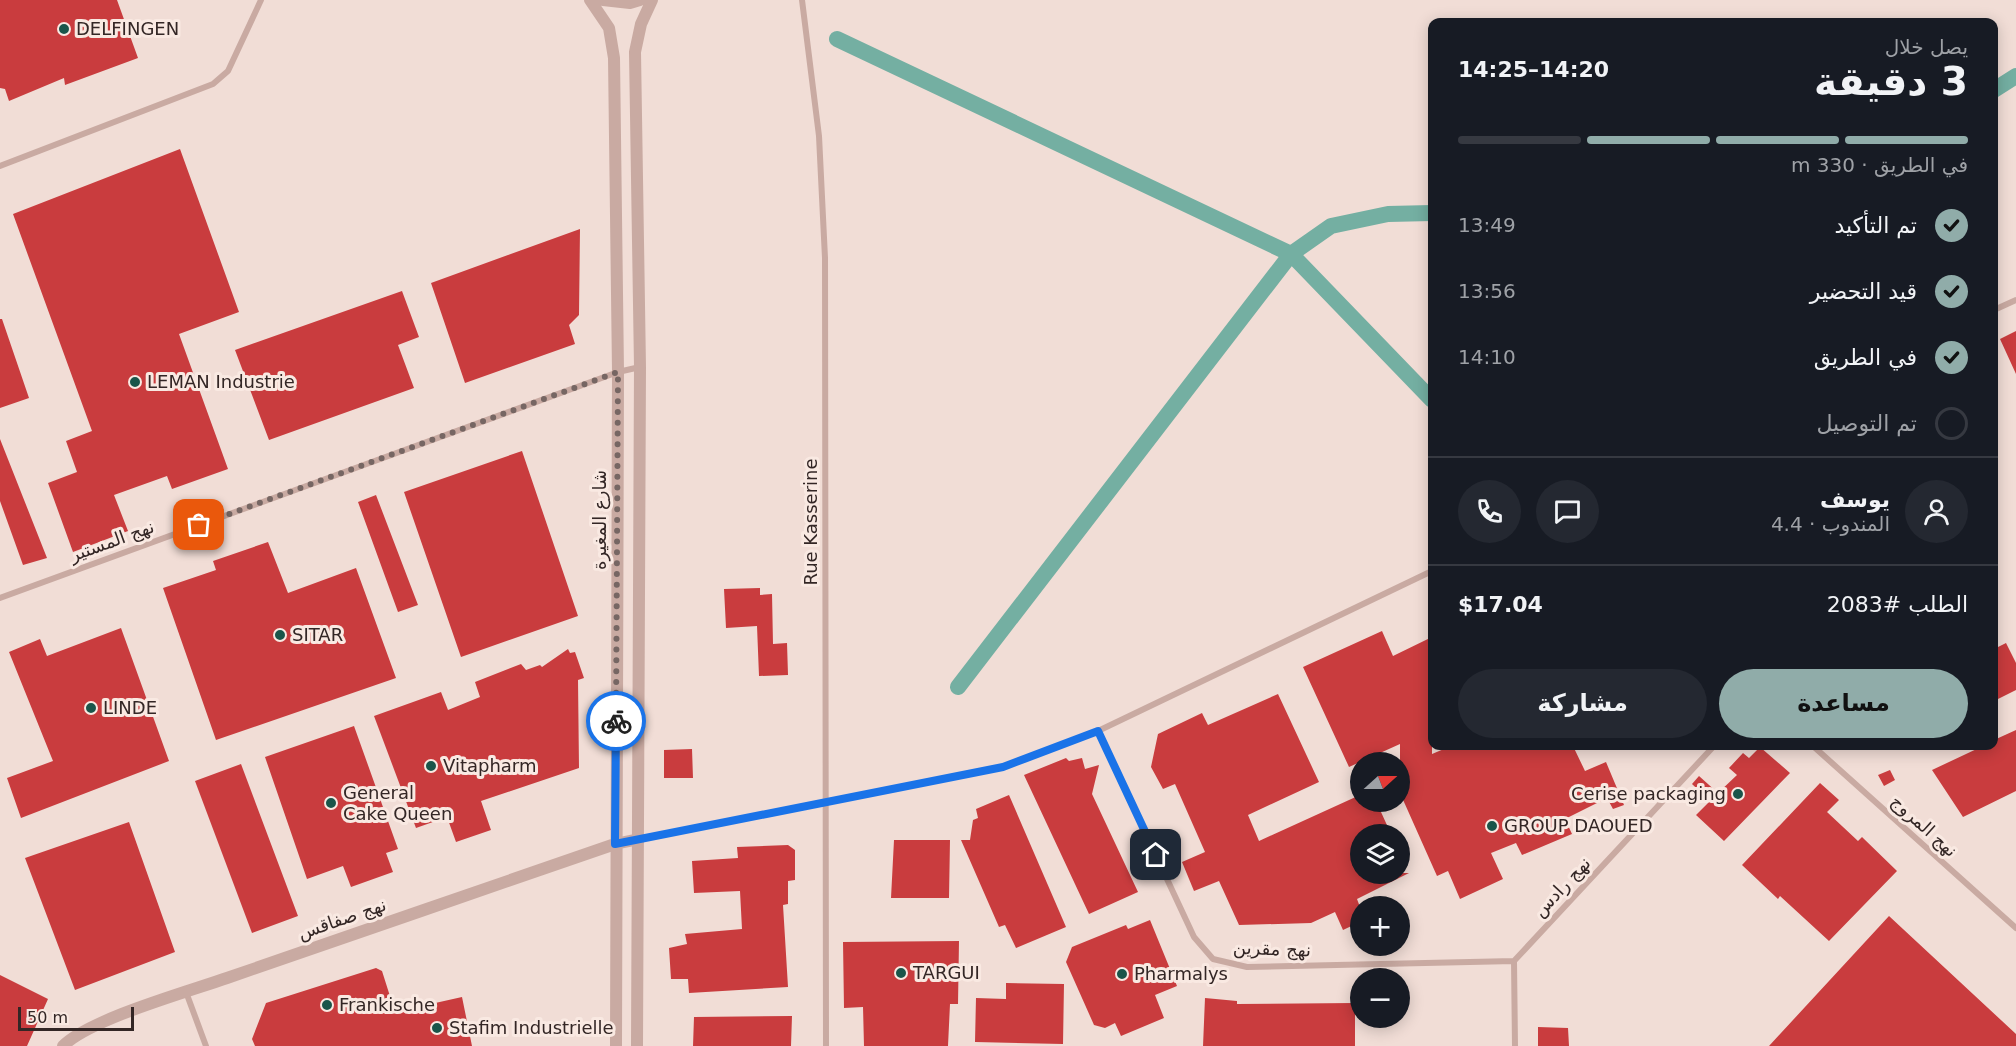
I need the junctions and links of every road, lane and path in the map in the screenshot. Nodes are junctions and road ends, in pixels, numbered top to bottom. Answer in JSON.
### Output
{"nodes":[{"id":1,"x":261,"y":0,"type":"edge"},
{"id":2,"x":590,"y":0,"type":"edge"},
{"id":3,"x":603,"y":0,"type":"edge"},
{"id":4,"x":640,"y":0,"type":"edge"},
{"id":5,"x":652,"y":0,"type":"edge"},
{"id":6,"x":802,"y":0,"type":"edge"},
{"id":7,"x":0,"y":164,"type":"edge"},
{"id":8,"x":2016,"y":300,"type":"edge"},
{"id":9,"x":1998,"y":308,"type":"edge"},
{"id":10,"x":640,"y":367,"type":"junction"},
{"id":11,"x":618,"y":372,"type":"junction"},
{"id":12,"x":1428,"y":573,"type":"edge"},
{"id":13,"x":0,"y":598,"type":"edge"},
{"id":14,"x":1098,"y":731,"type":"junction"},
{"id":15,"x":1710,"y":750,"type":"edge"},
{"id":16,"x":1817,"y":750,"type":"edge"},
{"id":17,"x":826,"y":802,"type":"junction"},
{"id":18,"x":639,"y":839,"type":"junction"},
{"id":19,"x":615,"y":844,"type":"junction"},
{"id":20,"x":2016,"y":928,"type":"edge"},
{"id":21,"x":1514,"y":960,"type":"junction"},
{"id":22,"x":186,"y":992,"type":"junction"},
{"id":23,"x":63,"y":1046,"type":"edge"},
{"id":24,"x":206,"y":1046,"type":"edge"},
{"id":25,"x":616,"y":1046,"type":"edge"},
{"id":26,"x":637,"y":1046,"type":"edge"},
{"id":27,"x":825,"y":1046,"type":"edge"},
{"id":28,"x":1515,"y":1046,"type":"edge"}],
"edges":[{"from":1,"to":7,"type":"lane"},
{"from":2,"to":11,"type":"street","name":"شارع المغيرة"},
{"from":3,"to":4,"type":"street"},
{"from":5,"to":10,"type":"street"},
{"from":6,"to":17,"type":"lane","name":"Rue Kasserine"},
{"from":8,"to":9,"type":"lane"},
{"from":10,"to":11,"type":"lane","name":"نهج المستير"},
{"from":10,"to":18,"type":"street"},
{"from":11,"to":13,"type":"lane","name":"نهج المستير"},
{"from":11,"to":19,"type":"street","name":"شارع المغيرة"},
{"from":12,"to":14,"type":"lane"},
{"from":14,"to":17,"type":"lane"},
{"from":14,"to":21,"type":"lane","name":"نهج مقرين"},
{"from":15,"to":21,"type":"lane","name":"نهج رادس"},
{"from":16,"to":20,"type":"lane","name":"نهج المروج"},
{"from":17,"to":18,"type":"lane"},
{"from":17,"to":27,"type":"lane","name":"Rue Kasserine"},
{"from":18,"to":19,"type":"street","name":"نهج صفاقس"},
{"from":18,"to":26,"type":"street"},
{"from":19,"to":22,"type":"street","name":"نهج صفاقس"},
{"from":19,"to":25,"type":"street","name":"شارع المغيرة"},
{"from":21,"to":28,"type":"lane"},
{"from":22,"to":23,"type":"street","name":"نهج صفاقس"},
{"from":22,"to":24,"type":"lane"}]}
